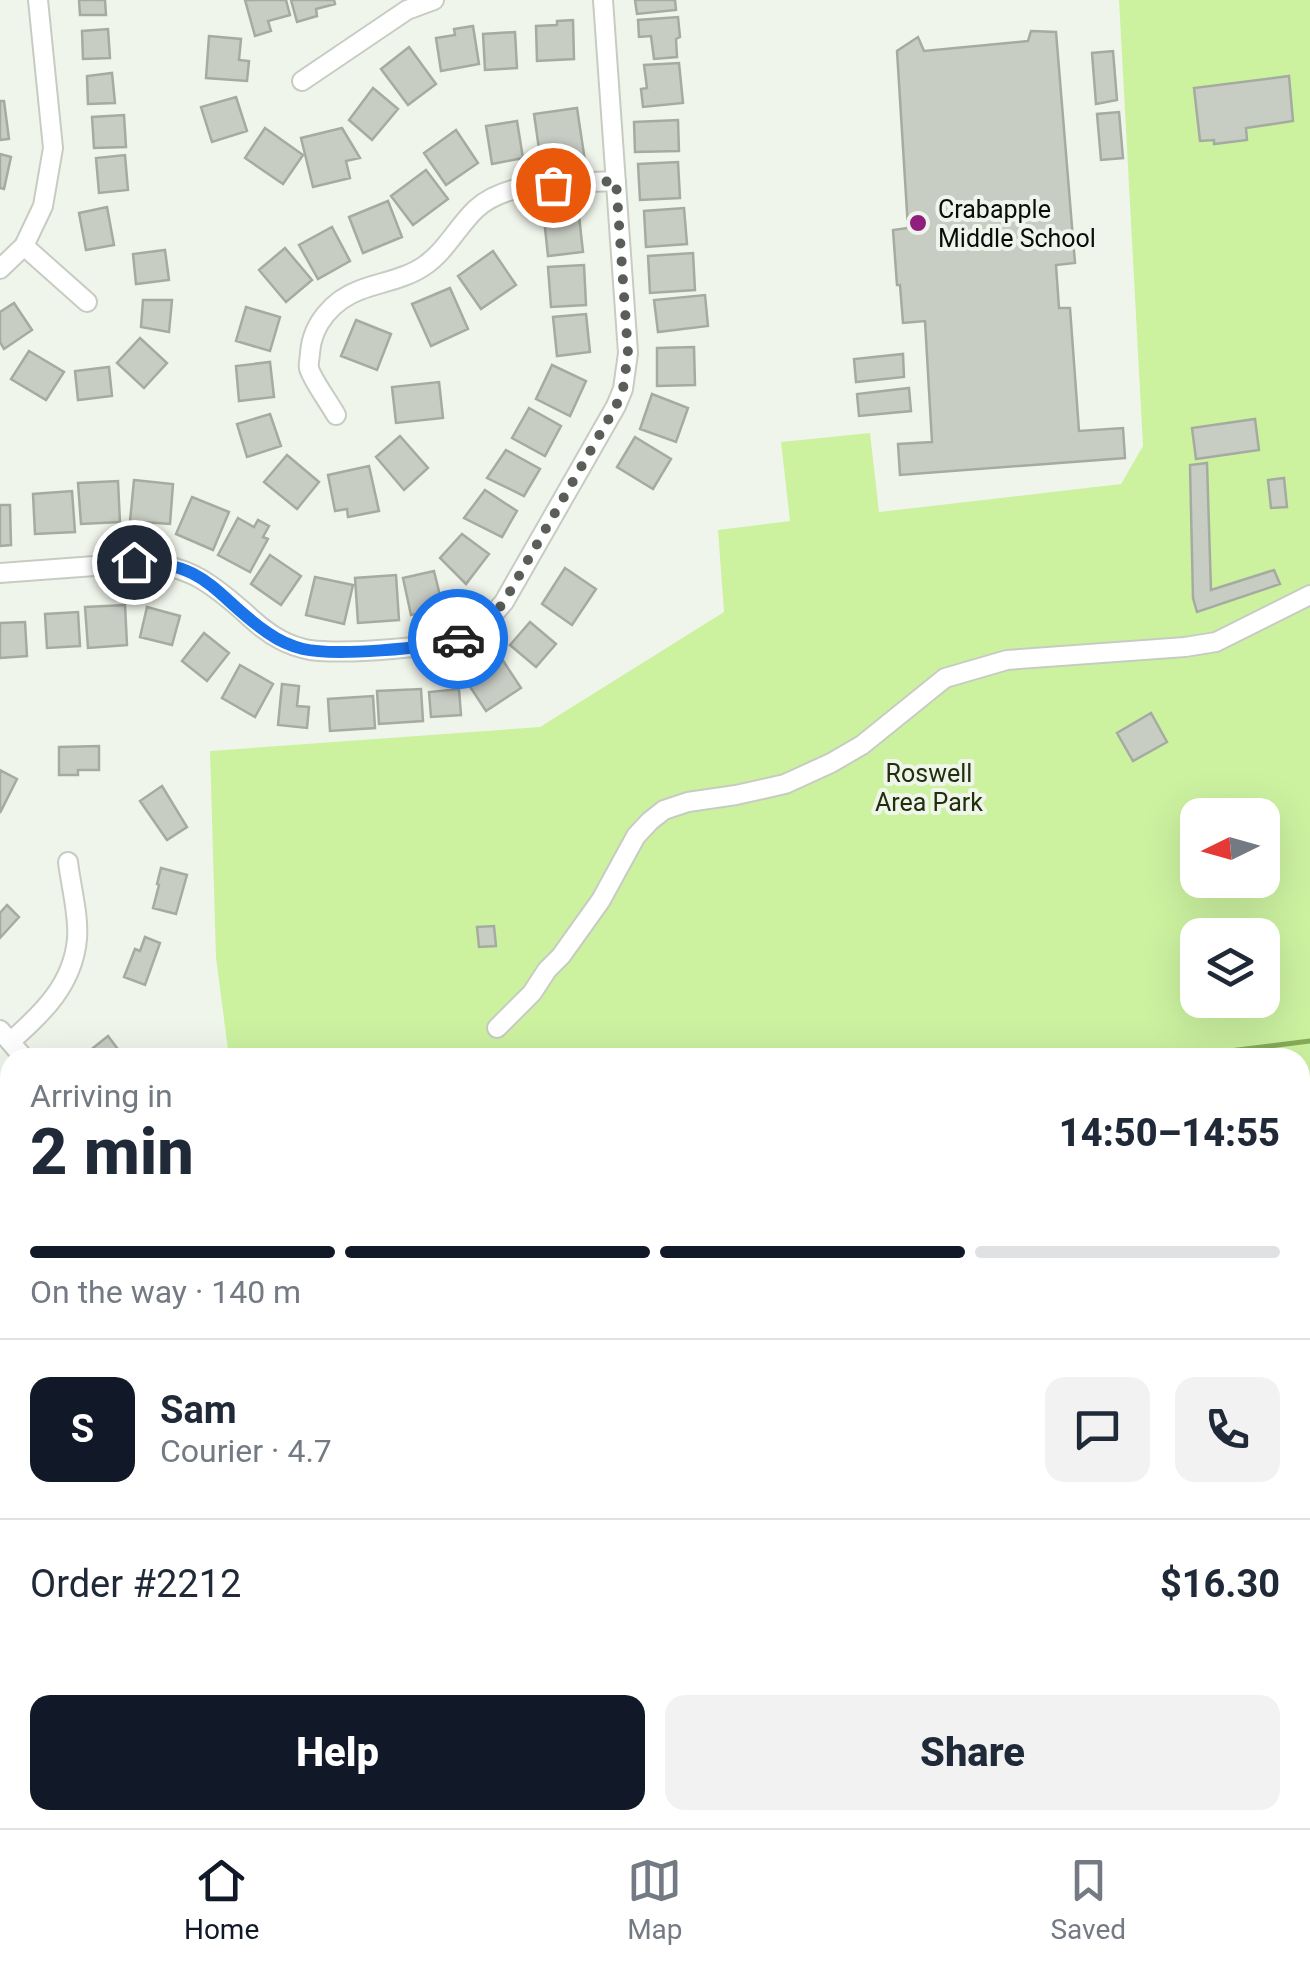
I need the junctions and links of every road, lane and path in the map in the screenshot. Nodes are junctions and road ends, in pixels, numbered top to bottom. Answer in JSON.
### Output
{"nodes":[{"id":1,"x":38,"y":0,"type":"edge"},
{"id":2,"x":434,"y":0,"type":"edge"},
{"id":3,"x":603,"y":0,"type":"edge"},
{"id":4,"x":302,"y":81,"type":"dead end"},
{"id":5,"x":616,"y":181,"type":"junction"},
{"id":6,"x":24,"y":246,"type":"junction"},
{"id":7,"x":0,"y":269,"type":"edge"},
{"id":8,"x":87,"y":302,"type":"dead end"},
{"id":9,"x":336,"y":414,"type":"dead end"},
{"id":10,"x":0,"y":573,"type":"edge"},
{"id":11,"x":1310,"y":595,"type":"edge"},
{"id":12,"x":68,"y":862,"type":"dead end"},
{"id":13,"x":497,"y":1028,"type":"dead end"},
{"id":14,"x":6,"y":1035,"type":"edge"}],
"edges":[{"from":1,"to":6,"type":"street"},
{"from":2,"to":4,"type":"street"},
{"from":3,"to":5,"type":"street"},
{"from":5,"to":9,"type":"street"},
{"from":5,"to":10,"type":"street"},
{"from":6,"to":7,"type":"street"},
{"from":6,"to":8,"type":"street"},
{"from":11,"to":13,"type":"street"},
{"from":12,"to":14,"type":"street"}]}
